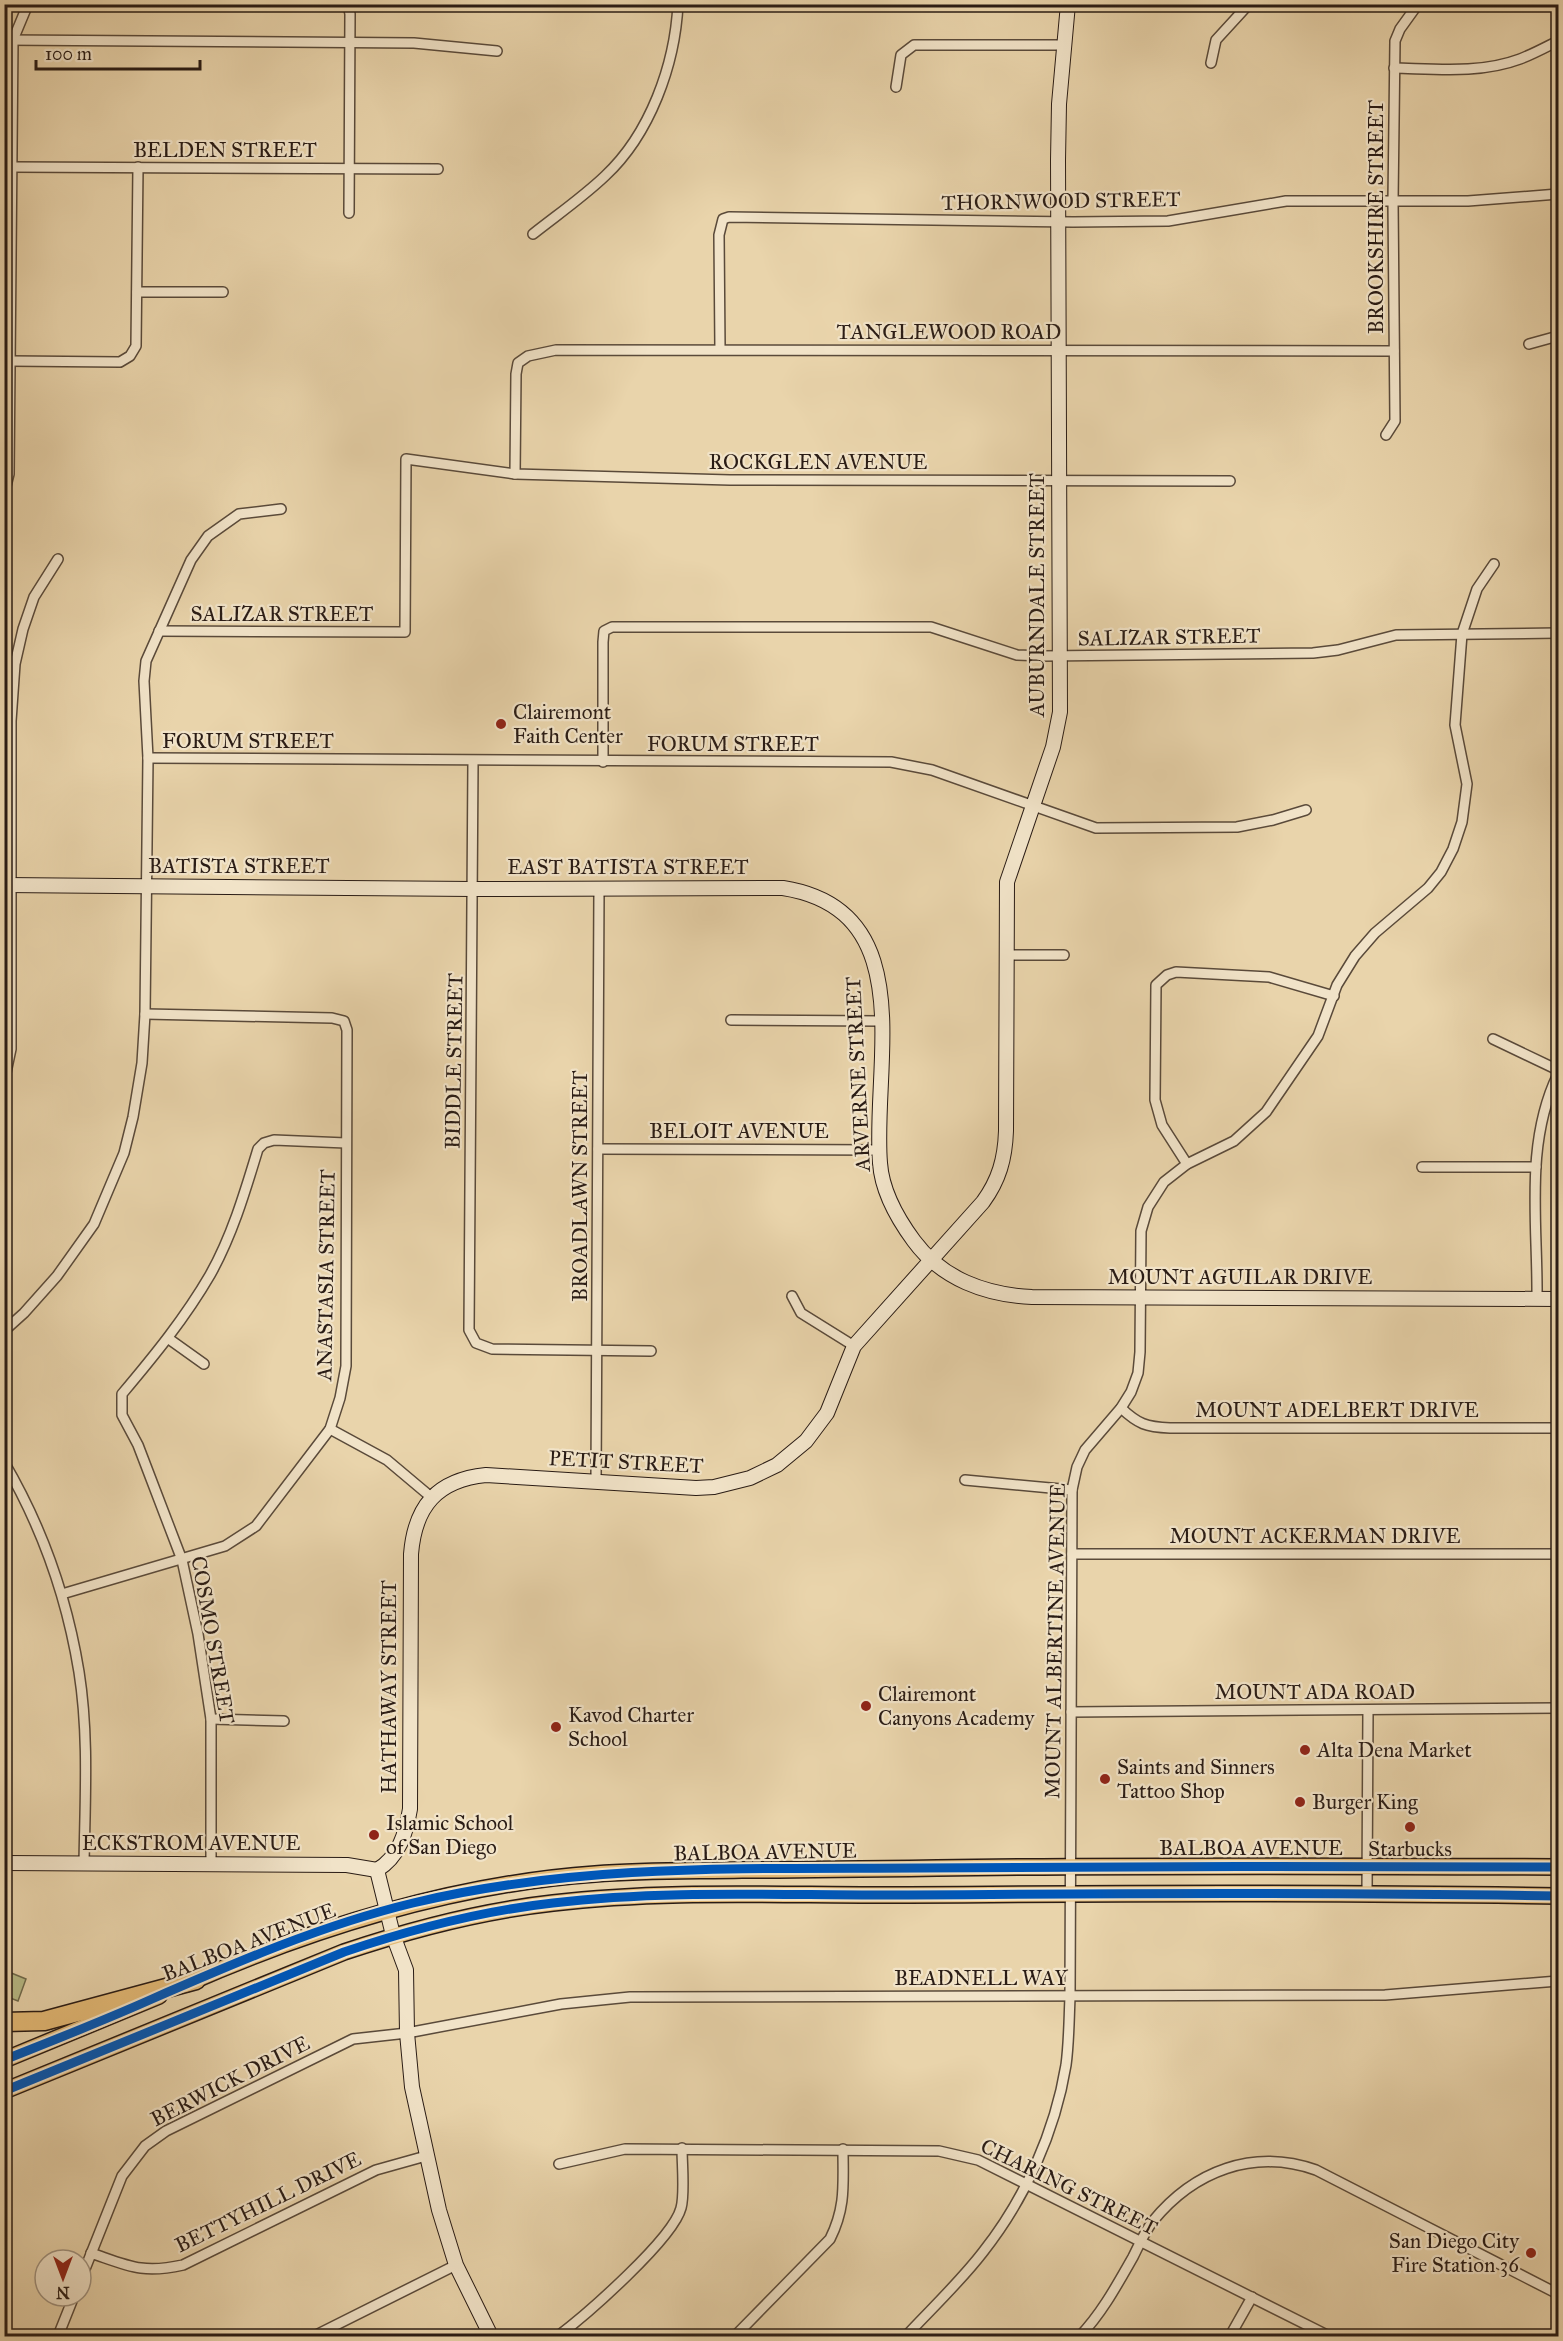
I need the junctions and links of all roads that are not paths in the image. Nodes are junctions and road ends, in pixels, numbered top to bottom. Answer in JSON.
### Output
{"nodes":[{"id":1,"x":28,"y":4,"type":"edge"},
{"id":2,"x":348,"y":4,"type":"edge"},
{"id":3,"x":678,"y":4,"type":"edge"},
{"id":4,"x":1068,"y":4,"type":"edge"},
{"id":5,"x":1249,"y":4,"type":"edge"},
{"id":6,"x":1418,"y":4,"type":"edge"},
{"id":7,"x":9,"y":40,"type":"edge"},
{"id":8,"x":1558,"y":40,"type":"edge"},
{"id":9,"x":350,"y":42,"type":"junction"},
{"id":10,"x":1064,"y":45,"type":"junction"},
{"id":11,"x":497,"y":51,"type":"dead end"},
{"id":12,"x":1211,"y":63,"type":"dead end"},
{"id":13,"x":1394,"y":68,"type":"junction"},
{"id":14,"x":896,"y":87,"type":"dead end"},
{"id":15,"x":12,"y":167,"type":"junction"},
{"id":16,"x":138,"y":167,"type":"junction"},
{"id":17,"x":350,"y":168,"type":"junction"},
{"id":18,"x":438,"y":169,"type":"dead end"},
{"id":19,"x":1558,"y":194,"type":"edge"},
{"id":20,"x":1393,"y":201,"type":"junction"},
{"id":21,"x":349,"y":213,"type":"dead end"},
{"id":22,"x":1058,"y":222,"type":"junction"},
{"id":23,"x":533,"y":234,"type":"dead end"},
{"id":24,"x":137,"y":292,"type":"junction"},
{"id":25,"x":223,"y":292,"type":"dead end"},
{"id":26,"x":1558,"y":336,"type":"edge"},
{"id":27,"x":1528,"y":344,"type":"dead end"},
{"id":28,"x":720,"y":349,"type":"junction"},
{"id":29,"x":1058,"y":350,"type":"junction"},
{"id":30,"x":1394,"y":351,"type":"junction"},
{"id":31,"x":10,"y":361,"type":"junction"},
{"id":32,"x":1386,"y":435,"type":"dead end"},
{"id":33,"x":515,"y":474,"type":"junction"},
{"id":34,"x":1058,"y":481,"type":"junction"},
{"id":35,"x":1230,"y":481,"type":"dead end"},
{"id":36,"x":4,"y":490,"type":"edge"},
{"id":37,"x":281,"y":509,"type":"dead end"},
{"id":38,"x":58,"y":559,"type":"dead end"},
{"id":39,"x":1494,"y":564,"type":"dead end"},
{"id":40,"x":159,"y":631,"type":"junction"},
{"id":41,"x":405,"y":632,"type":"joint"},
{"id":42,"x":1558,"y":633,"type":"edge"},
{"id":43,"x":1462,"y":634,"type":"junction"},
{"id":44,"x":1060,"y":656,"type":"junction"},
{"id":45,"x":148,"y":758,"type":"junction"},
{"id":46,"x":473,"y":761,"type":"junction"},
{"id":47,"x":603,"y":762,"type":"junction"},
{"id":48,"x":1031,"y":806,"type":"junction"},
{"id":49,"x":1306,"y":810,"type":"dead end"},
{"id":50,"x":8,"y":885,"type":"edge"},
{"id":51,"x":146,"y":886,"type":"junction"},
{"id":52,"x":783,"y":888,"type":"joint"},
{"id":53,"x":473,"y":889,"type":"junction"},
{"id":54,"x":599,"y":889,"type":"junction"},
{"id":55,"x":1064,"y":954,"type":"dead end"},
{"id":56,"x":1005,"y":955,"type":"junction"},
{"id":57,"x":1334,"y":996,"type":"junction"},
{"id":58,"x":145,"y":1014,"type":"junction"},
{"id":59,"x":731,"y":1020,"type":"dead end"},
{"id":60,"x":881,"y":1021,"type":"junction"},
{"id":61,"x":1493,"y":1039,"type":"dead end"},
{"id":62,"x":1558,"y":1072,"type":"edge"},
{"id":63,"x":4,"y":1082,"type":"edge"},
{"id":64,"x":346,"y":1143,"type":"junction"},
{"id":65,"x":598,"y":1149,"type":"junction"},
{"id":66,"x":880,"y":1150,"type":"junction"},
{"id":67,"x":1187,"y":1164,"type":"junction"},
{"id":68,"x":1422,"y":1167,"type":"dead end"},
{"id":69,"x":1536,"y":1167,"type":"junction"},
{"id":70,"x":931,"y":1261,"type":"junction"},
{"id":71,"x":792,"y":1296,"type":"dead end"},
{"id":72,"x":1139,"y":1299,"type":"junction"},
{"id":73,"x":1537,"y":1299,"type":"junction"},
{"id":74,"x":1558,"y":1299,"type":"edge"},
{"id":75,"x":4,"y":1331,"type":"edge"},
{"id":76,"x":169,"y":1339,"type":"junction"},
{"id":77,"x":854,"y":1346,"type":"junction"},
{"id":78,"x":597,"y":1351,"type":"junction"},
{"id":79,"x":651,"y":1351,"type":"dead end"},
{"id":80,"x":204,"y":1364,"type":"dead end"},
{"id":81,"x":1121,"y":1408,"type":"junction"},
{"id":82,"x":1558,"y":1428,"type":"edge"},
{"id":83,"x":330,"y":1429,"type":"junction"},
{"id":84,"x":4,"y":1462,"type":"edge"},
{"id":85,"x":965,"y":1480,"type":"dead end"},
{"id":86,"x":596,"y":1482,"type":"junction"},
{"id":87,"x":1072,"y":1490,"type":"junction"},
{"id":88,"x":431,"y":1497,"type":"junction"},
{"id":89,"x":1072,"y":1554,"type":"junction"},
{"id":90,"x":1558,"y":1554,"type":"edge"},
{"id":91,"x":182,"y":1560,"type":"junction"},
{"id":92,"x":62,"y":1594,"type":"junction"},
{"id":93,"x":1558,"y":1708,"type":"edge"},
{"id":94,"x":1368,"y":1710,"type":"junction"},
{"id":95,"x":1071,"y":1712,"type":"junction"},
{"id":96,"x":211,"y":1719,"type":"junction"},
{"id":97,"x":284,"y":1721,"type":"dead end"},
{"id":98,"x":4,"y":1863,"type":"edge"},
{"id":99,"x":84,"y":1864,"type":"junction"},
{"id":100,"x":211,"y":1864,"type":"junction"},
{"id":101,"x":1071,"y":1866,"type":"junction"},
{"id":102,"x":1367,"y":1866,"type":"junction"},
{"id":103,"x":1558,"y":1867,"type":"edge"},
{"id":104,"x":377,"y":1870,"type":"junction"},
{"id":105,"x":1071,"y":1893,"type":"junction"},
{"id":106,"x":1367,"y":1893,"type":"junction"},
{"id":107,"x":1558,"y":1896,"type":"edge"},
{"id":108,"x":387,"y":1910,"type":"junction"},
{"id":109,"x":393,"y":1935,"type":"junction"},
{"id":110,"x":196,"y":1980,"type":"junction"},
{"id":111,"x":1558,"y":1981,"type":"edge"},
{"id":112,"x":1070,"y":1997,"type":"junction"},
{"id":113,"x":4,"y":2022,"type":"edge"},
{"id":114,"x":407,"y":2033,"type":"junction"},
{"id":115,"x":4,"y":2060,"type":"edge"},
{"id":116,"x":4,"y":2091,"type":"edge"},
{"id":117,"x":682,"y":2148,"type":"junction"},
{"id":118,"x":843,"y":2149,"type":"junction"},
{"id":119,"x":426,"y":2156,"type":"junction"},
{"id":120,"x":560,"y":2164,"type":"dead end"},
{"id":121,"x":1026,"y":2185,"type":"junction"},
{"id":122,"x":1141,"y":2242,"type":"junction"},
{"id":123,"x":93,"y":2248,"type":"edge"},
{"id":124,"x":93,"y":2254,"type":"edge"},
{"id":125,"x":456,"y":2265,"type":"junction"},
{"id":126,"x":1558,"y":2294,"type":"edge"},
{"id":127,"x":1252,"y":2297,"type":"junction"},
{"id":128,"x":69,"y":2308,"type":"edge"},
{"id":129,"x":58,"y":2337,"type":"edge"},
{"id":130,"x":314,"y":2337,"type":"edge"},
{"id":131,"x":491,"y":2337,"type":"edge"},
{"id":132,"x":558,"y":2337,"type":"edge"},
{"id":133,"x":735,"y":2337,"type":"edge"},
{"id":134,"x":906,"y":2337,"type":"edge"},
{"id":135,"x":1080,"y":2337,"type":"edge"},
{"id":136,"x":1230,"y":2337,"type":"edge"},
{"id":137,"x":1329,"y":2337,"type":"edge"}],
"edges":[{"from":1,"to":7,"type":"street"},
{"from":2,"to":9,"type":"street"},
{"from":3,"to":23,"type":"street"},
{"from":4,"to":10,"type":"street","name":"AUBURNDALE STREET"},
{"from":5,"to":12,"type":"street"},
{"from":6,"to":13,"type":"street","name":"BROOKSHIRE STREET"},
{"from":7,"to":9,"type":"street"},
{"from":7,"to":15,"type":"street"},
{"from":8,"to":13,"type":"street"},
{"from":9,"to":11,"type":"street"},
{"from":9,"to":17,"type":"street"},
{"from":10,"to":14,"type":"street"},
{"from":10,"to":22,"type":"street","name":"AUBURNDALE STREET"},
{"from":13,"to":20,"type":"street","name":"BROOKSHIRE STREET"},
{"from":15,"to":16,"type":"street","name":"BELDEN STREET"},
{"from":15,"to":31,"type":"street"},
{"from":16,"to":17,"type":"street","name":"BELDEN STREET"},
{"from":16,"to":24,"type":"street"},
{"from":17,"to":18,"type":"street","name":"BELDEN STREET"},
{"from":17,"to":21,"type":"street"},
{"from":19,"to":20,"type":"street","name":"THORNWOOD STREET"},
{"from":20,"to":22,"type":"street","name":"THORNWOOD STREET"},
{"from":20,"to":30,"type":"street","name":"BROOKSHIRE STREET"},
{"from":22,"to":28,"type":"street","name":"THORNWOOD STREET"},
{"from":22,"to":29,"type":"street","name":"AUBURNDALE STREET"},
{"from":24,"to":25,"type":"street"},
{"from":24,"to":31,"type":"street"},
{"from":26,"to":27,"type":"street"},
{"from":28,"to":29,"type":"street","name":"TANGLEWOOD ROAD"},
{"from":28,"to":33,"type":"street","name":"TANGLEWOOD ROAD"},
{"from":29,"to":30,"type":"street","name":"TANGLEWOOD ROAD"},
{"from":29,"to":34,"type":"street","name":"AUBURNDALE STREET"},
{"from":30,"to":32,"type":"street","name":"BROOKSHIRE STREET"},
{"from":31,"to":36,"type":"street"},
{"from":33,"to":34,"type":"street","name":"ROCKGLEN AVENUE"},
{"from":33,"to":41,"type":"street","name":"ROCKGLEN AVENUE"},
{"from":34,"to":35,"type":"street","name":"ROCKGLEN AVENUE"},
{"from":34,"to":44,"type":"street","name":"AUBURNDALE STREET"},
{"from":37,"to":40,"type":"street"},
{"from":38,"to":50,"type":"street"},
{"from":39,"to":43,"type":"street","name":"MOUNT ALBERTINE AVENUE"},
{"from":40,"to":41,"type":"street","name":"SALIZAR STREET"},
{"from":40,"to":45,"type":"street"},
{"from":42,"to":43,"type":"street","name":"SALIZAR STREET"},
{"from":43,"to":44,"type":"street","name":"SALIZAR STREET"},
{"from":43,"to":57,"type":"street","name":"MOUNT ALBERTINE AVENUE"},
{"from":44,"to":47,"type":"street","name":"SALIZAR STREET"},
{"from":44,"to":48,"type":"street","name":"AUBURNDALE STREET"},
{"from":45,"to":46,"type":"street","name":"FORUM STREET"},
{"from":45,"to":51,"type":"street"},
{"from":46,"to":47,"type":"street","name":"FORUM STREET"},
{"from":46,"to":53,"type":"street","name":"BIDDLE STREET"},
{"from":47,"to":48,"type":"street","name":"FORUM STREET"},
{"from":48,"to":49,"type":"street","name":"FORUM STREET"},
{"from":48,"to":56,"type":"street","name":"AUBURNDALE STREET"},
{"from":50,"to":51,"type":"street","name":"BATISTA STREET"},
{"from":50,"to":63,"type":"street"},
{"from":51,"to":53,"type":"street","name":"BATISTA STREET"},
{"from":51,"to":58,"type":"street"},
{"from":52,"to":54,"type":"street","name":"EAST BATISTA STREET"},
{"from":52,"to":60,"type":"street","name":"ARVERNE STREET"},
{"from":53,"to":54,"type":"street","name":"EAST BATISTA STREET"},
{"from":53,"to":78,"type":"street","name":"BIDDLE STREET"},
{"from":54,"to":65,"type":"street","name":"BROADLAWN STREET"},
{"from":55,"to":56,"type":"street"},
{"from":56,"to":70,"type":"street","name":"AUBURNDALE STREET"},
{"from":57,"to":67,"type":"street","name":"MOUNT ALBERTINE AVENUE"},
{"from":57,"to":67,"type":"street"},
{"from":58,"to":64,"type":"street","name":"ANASTASIA STREET"},
{"from":58,"to":75,"type":"street"},
{"from":59,"to":60,"type":"street"},
{"from":60,"to":66,"type":"street","name":"ARVERNE STREET"},
{"from":61,"to":62,"type":"street"},
{"from":62,"to":69,"type":"street"},
{"from":64,"to":76,"type":"street"},
{"from":64,"to":83,"type":"street","name":"ANASTASIA STREET"},
{"from":65,"to":66,"type":"street","name":"BELOIT AVENUE"},
{"from":65,"to":78,"type":"street","name":"BROADLAWN STREET"},
{"from":66,"to":70,"type":"street","name":"ARVERNE STREET"},
{"from":67,"to":72,"type":"street","name":"MOUNT ALBERTINE AVENUE"},
{"from":68,"to":69,"type":"street"},
{"from":69,"to":73,"type":"street"},
{"from":70,"to":72,"type":"street","name":"MOUNT AGUILAR DRIVE"},
{"from":70,"to":77,"type":"street","name":"PETIT STREET"},
{"from":71,"to":77,"type":"street"},
{"from":72,"to":73,"type":"street","name":"MOUNT AGUILAR DRIVE"},
{"from":72,"to":81,"type":"street","name":"MOUNT ALBERTINE AVENUE"},
{"from":73,"to":74,"type":"street","name":"MOUNT AGUILAR DRIVE"},
{"from":76,"to":80,"type":"street"},
{"from":76,"to":91,"type":"street","name":"COSMO STREET"},
{"from":77,"to":86,"type":"street","name":"PETIT STREET"},
{"from":78,"to":79,"type":"street"},
{"from":78,"to":86,"type":"street","name":"BROADLAWN STREET"},
{"from":81,"to":82,"type":"street","name":"MOUNT ADELBERT DRIVE"},
{"from":81,"to":87,"type":"street","name":"MOUNT ALBERTINE AVENUE"},
{"from":83,"to":88,"type":"street"},
{"from":83,"to":91,"type":"street","name":"ANASTASIA STREET"},
{"from":84,"to":92,"type":"street"},
{"from":85,"to":87,"type":"street"},
{"from":86,"to":88,"type":"street","name":"PETIT STREET"},
{"from":87,"to":89,"type":"street","name":"MOUNT ALBERTINE AVENUE"},
{"from":88,"to":104,"type":"street","name":"HATHAWAY STREET"},
{"from":89,"to":90,"type":"street","name":"MOUNT ACKERMAN DRIVE"},
{"from":89,"to":95,"type":"street","name":"MOUNT ALBERTINE AVENUE"},
{"from":91,"to":92,"type":"street","name":"ANASTASIA STREET"},
{"from":91,"to":96,"type":"street","name":"COSMO STREET"},
{"from":92,"to":99,"type":"street"},
{"from":93,"to":94,"type":"street","name":"MOUNT ADA ROAD"},
{"from":94,"to":95,"type":"street","name":"MOUNT ADA ROAD"},
{"from":94,"to":102,"type":"street"},
{"from":95,"to":101,"type":"street","name":"MOUNT ALBERTINE AVENUE"},
{"from":96,"to":97,"type":"street"},
{"from":96,"to":100,"type":"street","name":"COSMO STREET"},
{"from":98,"to":99,"type":"street","name":"ECKSTROM AVENUE"},
{"from":99,"to":100,"type":"street","name":"ECKSTROM AVENUE"},
{"from":100,"to":104,"type":"street","name":"ECKSTROM AVENUE"},
{"from":101,"to":102,"type":"main road","name":"BALBOA AVENUE"},
{"from":101,"to":105,"type":"street","name":"MOUNT ALBERTINE AVENUE"},
{"from":101,"to":108,"type":"main road","name":"BALBOA AVENUE"},
{"from":102,"to":103,"type":"main road","name":"BALBOA AVENUE"},
{"from":102,"to":106,"type":"street"},
{"from":104,"to":108,"type":"street"},
{"from":105,"to":106,"type":"main road","name":"BALBOA AVENUE"},
{"from":105,"to":109,"type":"main road","name":"BALBOA AVENUE"},
{"from":105,"to":112,"type":"street","name":"MOUNT ALBERTINE AVENUE"},
{"from":106,"to":107,"type":"main road","name":"BALBOA AVENUE"},
{"from":108,"to":109,"type":"street"},
{"from":108,"to":110,"type":"main road","name":"BALBOA AVENUE"},
{"from":109,"to":114,"type":"street"},
{"from":109,"to":116,"type":"main road","name":"BALBOA AVENUE"},
{"from":110,"to":113,"type":"highway"},
{"from":110,"to":115,"type":"main road","name":"BALBOA AVENUE"},
{"from":111,"to":112,"type":"street","name":"BEADNELL WAY"},
{"from":112,"to":114,"type":"street","name":"BEADNELL WAY"},
{"from":112,"to":121,"type":"street","name":"MOUNT ALBERTINE AVENUE"},
{"from":114,"to":119,"type":"street"},
{"from":114,"to":123,"type":"street","name":"BERWICK DRIVE"},
{"from":117,"to":118,"type":"street","name":"CHARING STREET"},
{"from":117,"to":120,"type":"street","name":"CHARING STREET"},
{"from":117,"to":132,"type":"street"},
{"from":118,"to":121,"type":"street","name":"CHARING STREET"},
{"from":118,"to":133,"type":"street"},
{"from":119,"to":124,"type":"street","name":"BETTYHILL DRIVE"},
{"from":119,"to":125,"type":"street"},
{"from":121,"to":122,"type":"street","name":"CHARING STREET"},
{"from":121,"to":134,"type":"street","name":"MOUNT ALBERTINE AVENUE"},
{"from":122,"to":126,"type":"street"},
{"from":122,"to":127,"type":"street","name":"CHARING STREET"},
{"from":122,"to":135,"type":"street"},
{"from":125,"to":130,"type":"street"},
{"from":125,"to":131,"type":"street"},
{"from":127,"to":136,"type":"street"},
{"from":127,"to":137,"type":"street","name":"CHARING STREET"},
{"from":128,"to":129,"type":"street"}]}
